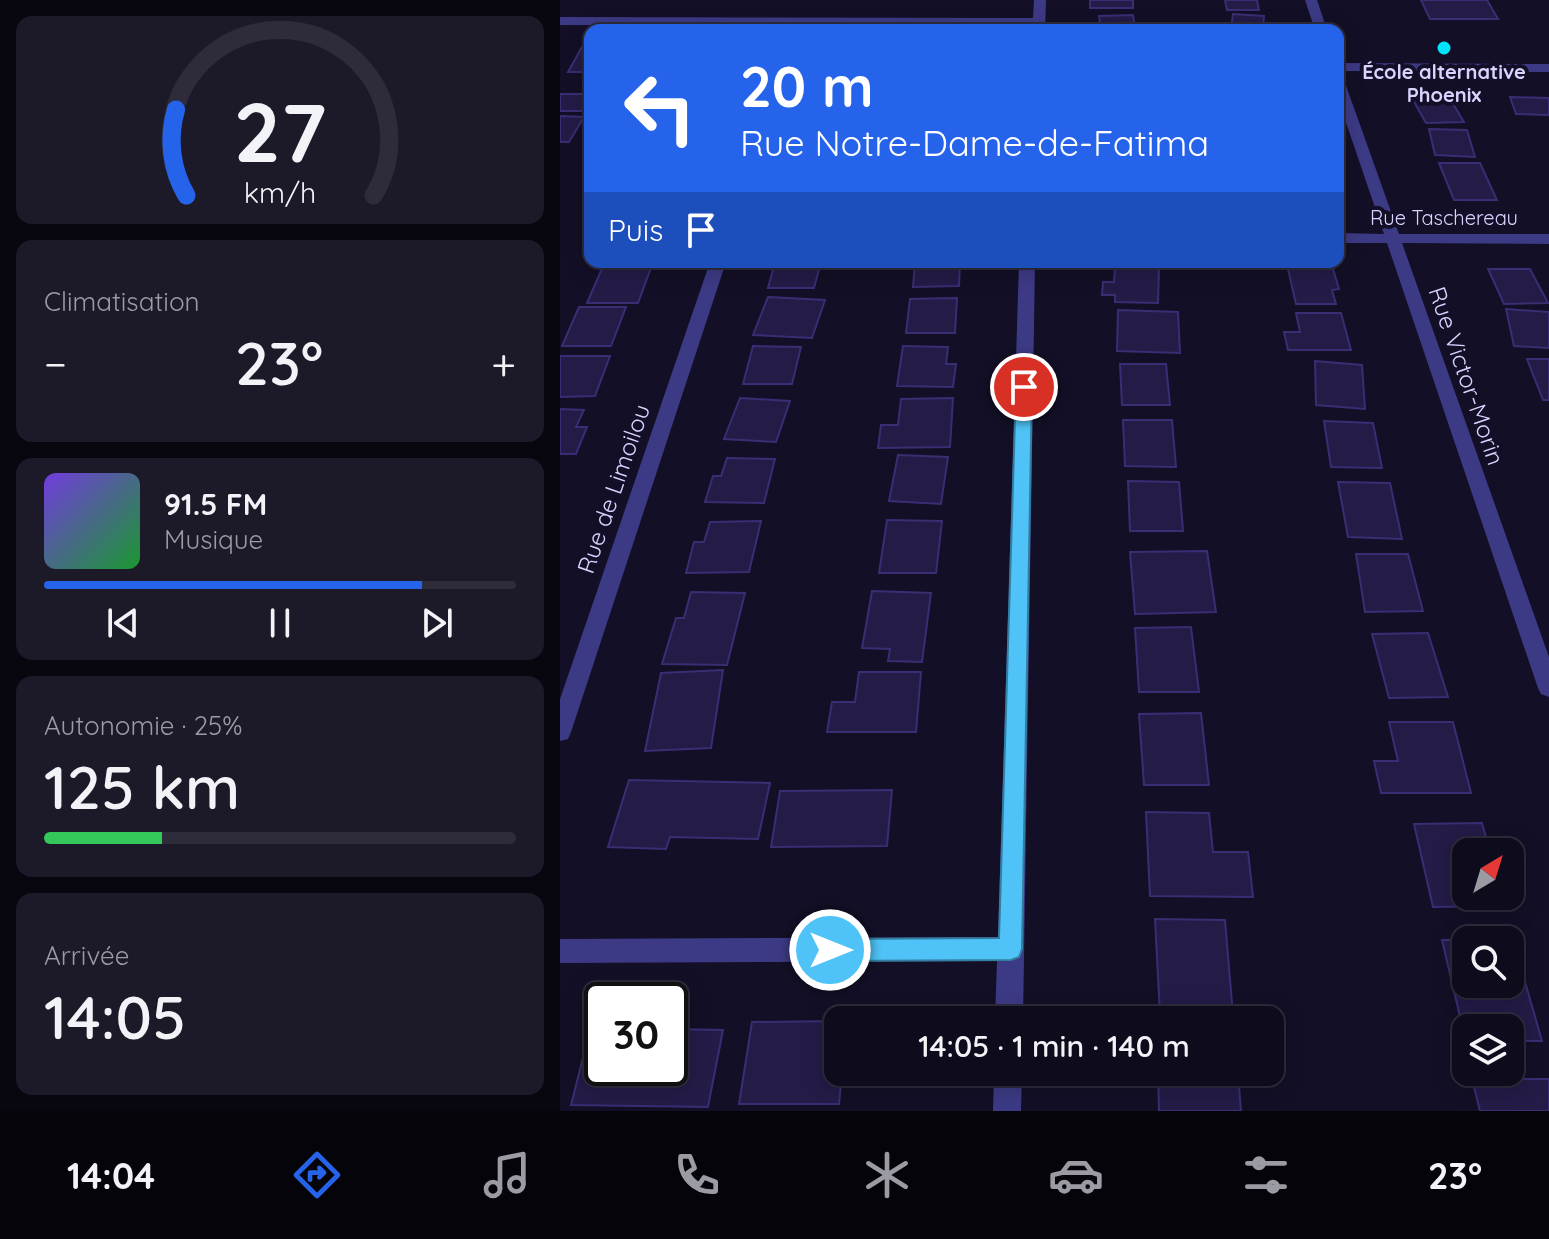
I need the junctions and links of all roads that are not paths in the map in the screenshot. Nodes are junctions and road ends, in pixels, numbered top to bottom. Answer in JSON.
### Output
{"nodes":[{"id":1,"x":1040,"y":0,"type":"edge"},
{"id":2,"x":1311,"y":0,"type":"edge"},
{"id":3,"x":560,"y":21,"type":"edge"},
{"id":4,"x":702,"y":24,"type":"edge"},
{"id":5,"x":1039,"y":24,"type":"edge"},
{"id":6,"x":1319,"y":24,"type":"edge"},
{"id":7,"x":1344,"y":67,"type":"edge"},
{"id":8,"x":1549,"y":68,"type":"edge"},
{"id":9,"x":1344,"y":98,"type":"edge"},
{"id":10,"x":1344,"y":238,"type":"edge"},
{"id":11,"x":1392,"y":238,"type":"junction"},
{"id":12,"x":1549,"y":239,"type":"edge"},
{"id":13,"x":716,"y":268,"type":"edge"},
{"id":14,"x":1027,"y":268,"type":"edge"},
{"id":15,"x":1549,"y":688,"type":"edge"},
{"id":16,"x":560,"y":732,"type":"edge"},
{"id":17,"x":1011,"y":949,"type":"junction"},
{"id":18,"x":560,"y":951,"type":"edge"},
{"id":19,"x":1009,"y":1006,"type":"edge"},
{"id":20,"x":1008,"y":1086,"type":"edge"},
{"id":21,"x":1007,"y":1111,"type":"edge"}],
"edges":[{"from":1,"to":5,"type":"street"},
{"from":2,"to":6,"type":"street"},
{"from":3,"to":4,"type":"street"},
{"from":7,"to":8,"type":"street"},
{"from":9,"to":11,"type":"street","name":"Rue Victor-Morin"},
{"from":10,"to":11,"type":"street","name":"Rue Taschereau"},
{"from":11,"to":12,"type":"street","name":"Rue Taschereau"},
{"from":11,"to":15,"type":"street","name":"Rue Victor-Morin"},
{"from":13,"to":16,"type":"street","name":"Rue de Limoilou"},
{"from":14,"to":17,"type":"street"},
{"from":17,"to":18,"type":"street"},
{"from":17,"to":19,"type":"street"},
{"from":20,"to":21,"type":"street"}]}
